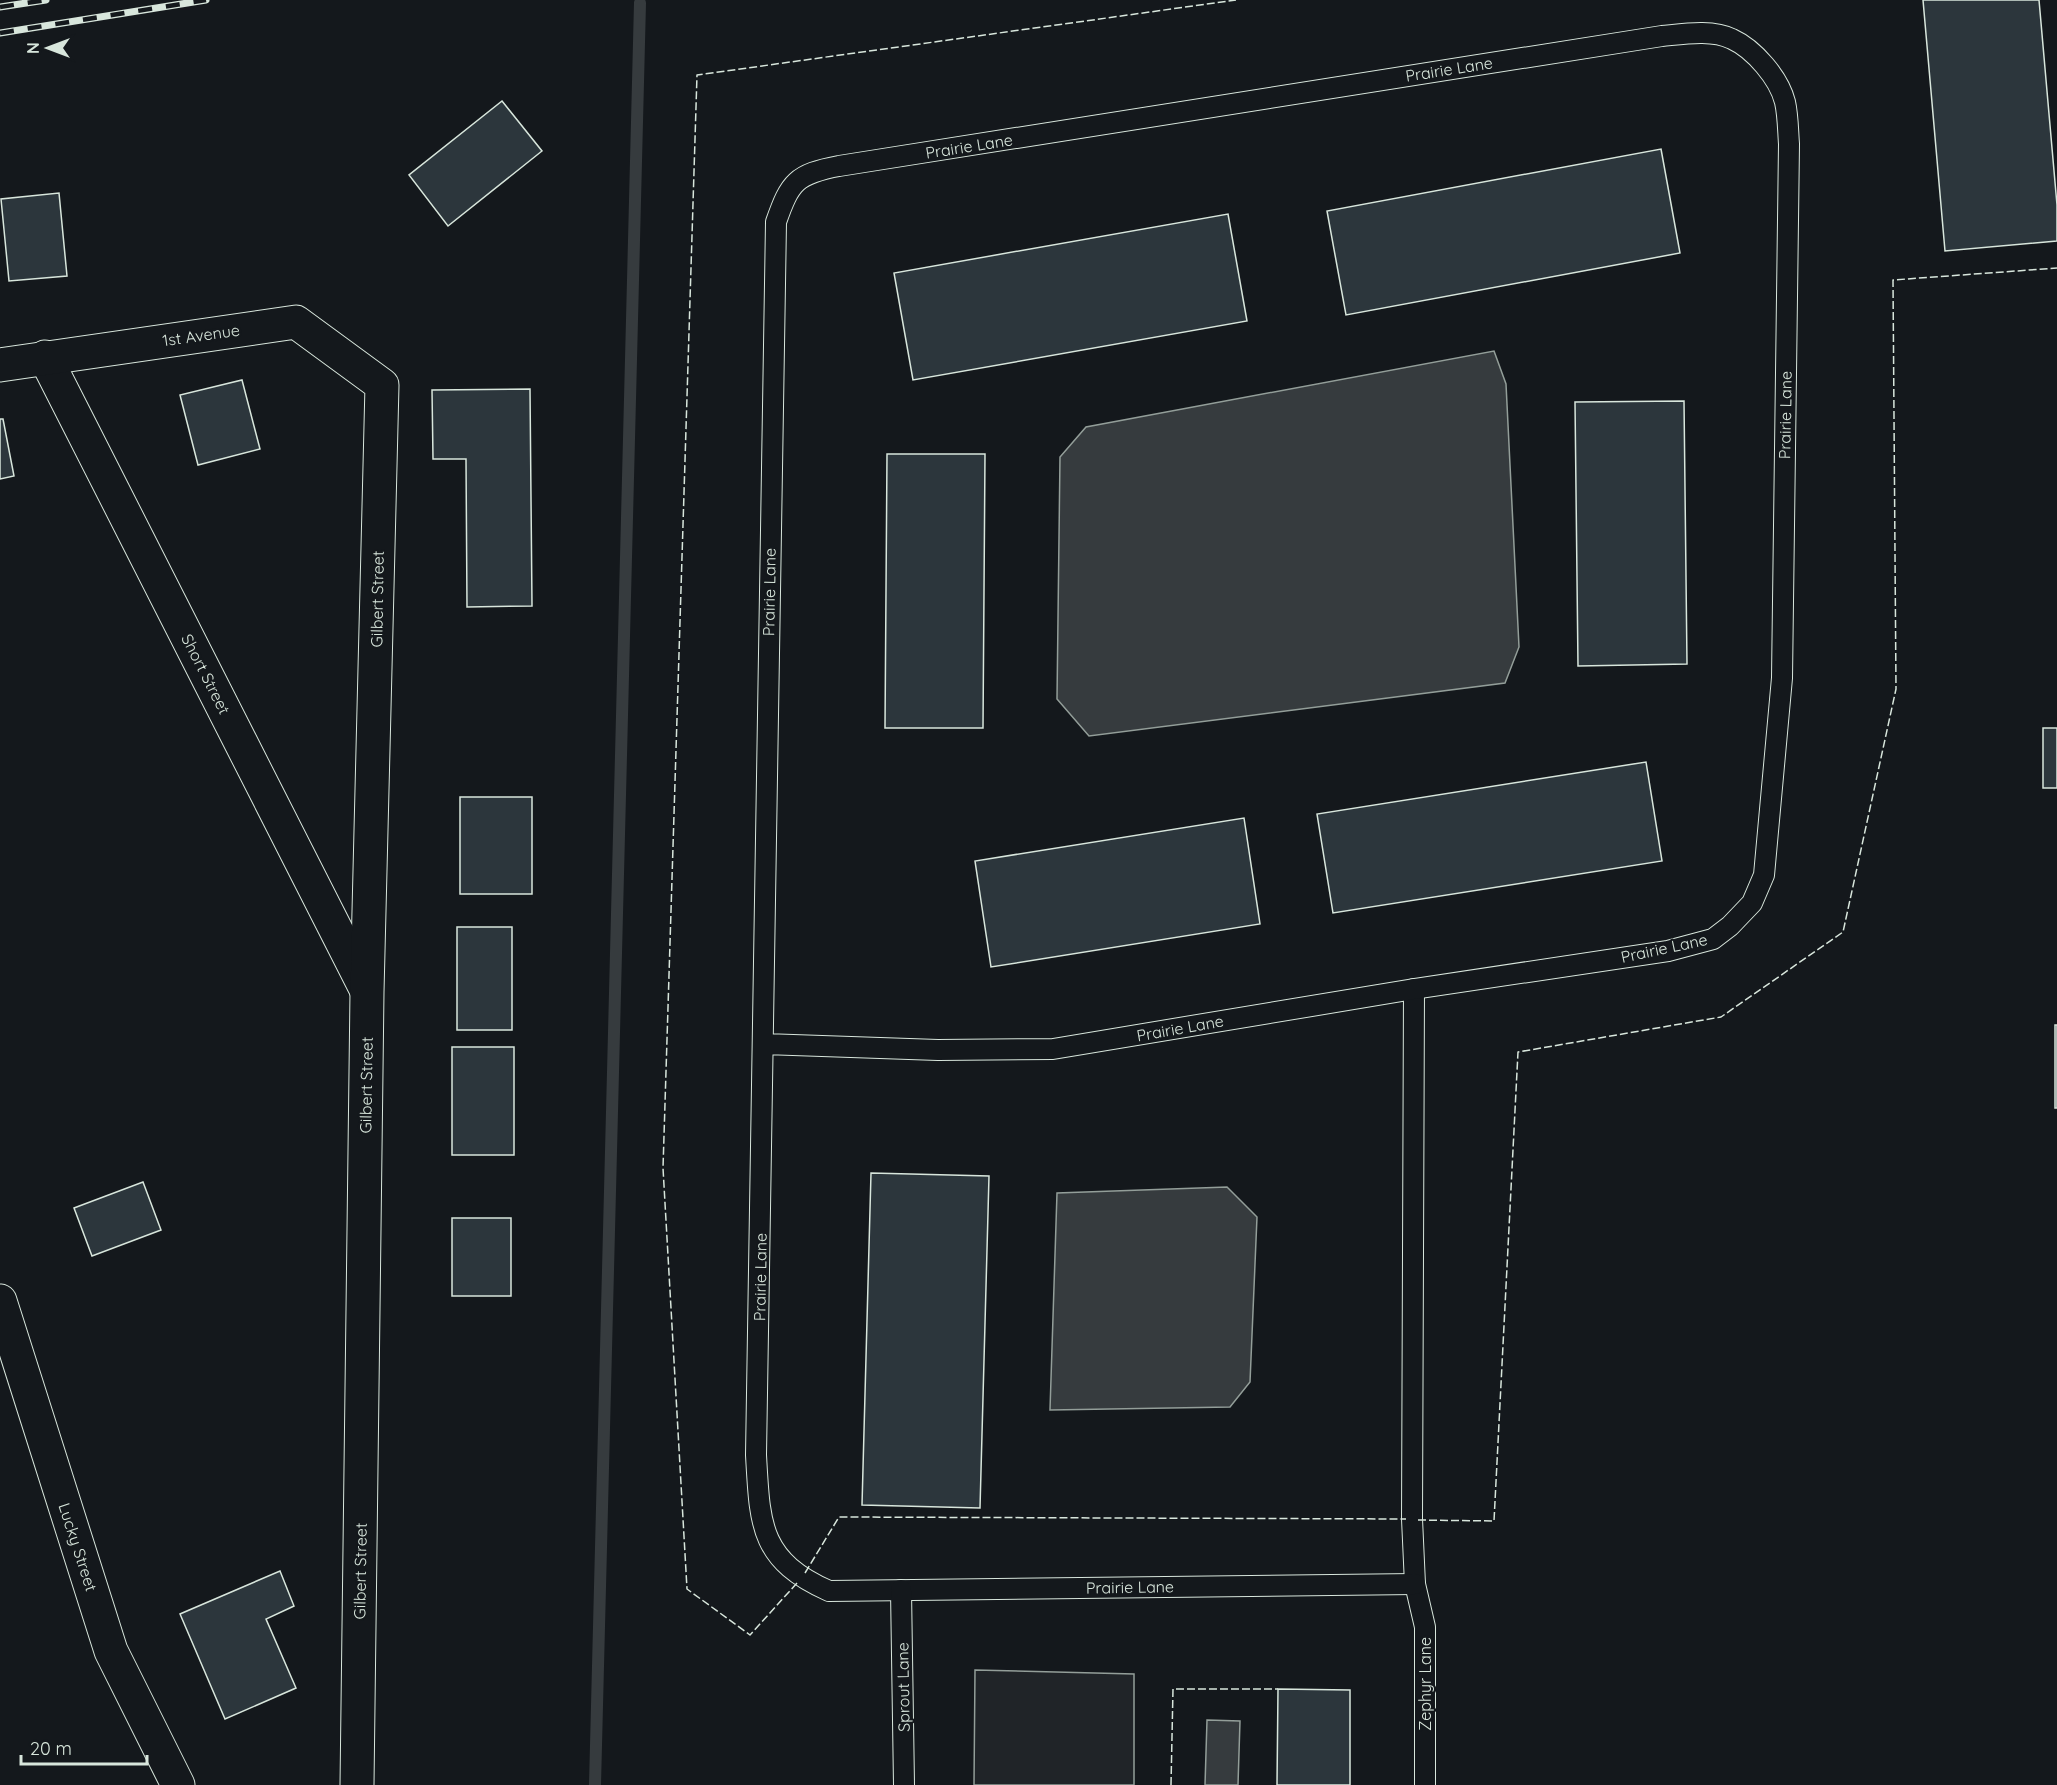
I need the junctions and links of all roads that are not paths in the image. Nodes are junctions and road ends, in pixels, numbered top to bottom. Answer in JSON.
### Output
{"nodes":[{"id":1,"x":45,"y":357,"type":"junction"},
{"id":2,"x":0,"y":365,"type":"edge"},
{"id":3,"x":382,"y":385,"type":"joint"},
{"id":4,"x":1414,"y":989,"type":"junction"},
{"id":5,"x":367,"y":992,"type":"junction"},
{"id":6,"x":764,"y":1044,"type":"junction"},
{"id":7,"x":0,"y":1301,"type":"edge"},
{"id":8,"x":1415,"y":1584,"type":"junction"},
{"id":9,"x":901,"y":1590,"type":"junction"},
{"id":10,"x":178,"y":1785,"type":"edge"},
{"id":11,"x":357,"y":1785,"type":"edge"},
{"id":12,"x":904,"y":1785,"type":"edge"},
{"id":13,"x":1425,"y":1785,"type":"edge"}],
"edges":[{"from":1,"to":2,"type":"street","name":"1st Avenue"},
{"from":1,"to":3,"type":"street","name":"1st Avenue"},
{"from":1,"to":5,"type":"street","name":"Short Street"},
{"from":3,"to":5,"type":"street","name":"Gilbert Street"},
{"from":4,"to":6,"type":"lane","name":"Prairie Lane"},
{"from":4,"to":6,"type":"lane","name":"Prairie Lane"},
{"from":4,"to":8,"type":"lane"},
{"from":5,"to":11,"type":"street","name":"Gilbert Street"},
{"from":6,"to":9,"type":"lane","name":"Prairie Lane"},
{"from":7,"to":10,"type":"street","name":"Lucky Street"},
{"from":8,"to":9,"type":"lane","name":"Prairie Lane"},
{"from":8,"to":13,"type":"lane","name":"Zephyr Lane"},
{"from":9,"to":12,"type":"lane","name":"Sprout Lane"}]}
